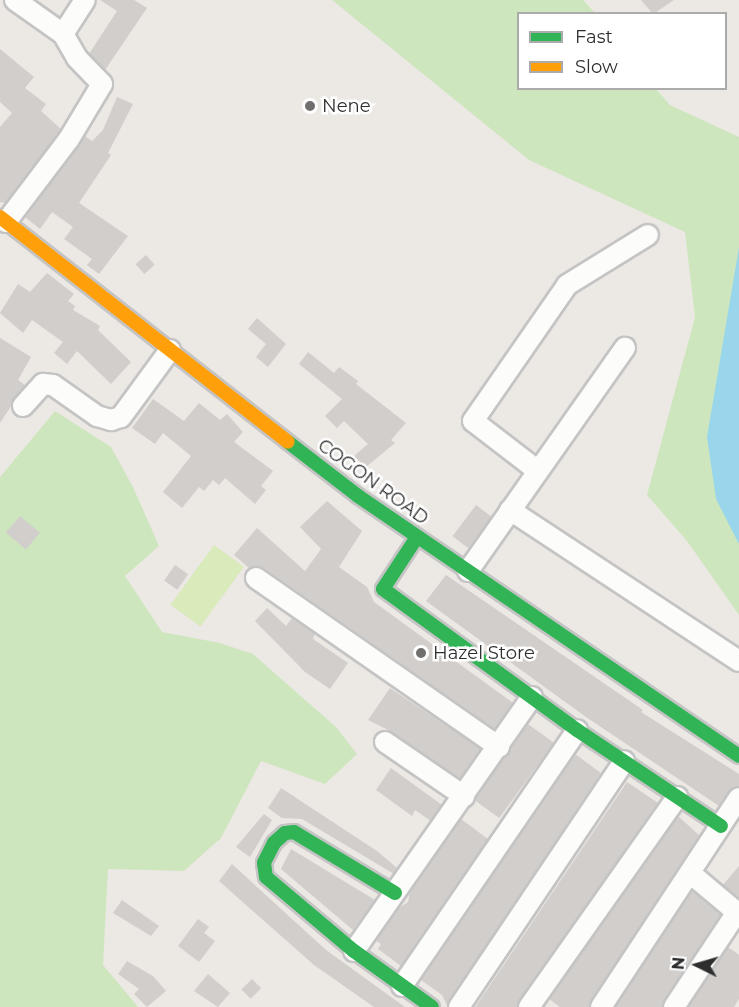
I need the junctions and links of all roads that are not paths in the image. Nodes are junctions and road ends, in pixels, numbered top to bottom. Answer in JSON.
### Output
{"nodes":[{"id":1,"x":15,"y":0,"type":"edge"},
{"id":2,"x":85,"y":0,"type":"edge"},
{"id":3,"x":63,"y":34,"type":"junction"},
{"id":4,"x":3,"y":220,"type":"edge"},
{"id":5,"x":648,"y":235,"type":"dead end"},
{"id":6,"x":625,"y":348,"type":"dead end"},
{"id":7,"x":170,"y":350,"type":"junction"},
{"id":8,"x":23,"y":406,"type":"dead end"},
{"id":9,"x":538,"y":471,"type":"junction"},
{"id":10,"x":510,"y":510,"type":"junction"},
{"id":11,"x":417,"y":537,"type":"junction"},
{"id":12,"x":468,"y":571,"type":"junction"},
{"id":13,"x":256,"y":578,"type":"dead end"},
{"id":14,"x":739,"y":661,"type":"edge"},
{"id":15,"x":532,"y":697,"type":"junction"},
{"id":16,"x":577,"y":730,"type":"junction"},
{"id":17,"x":385,"y":742,"type":"dead end"},
{"id":18,"x":499,"y":747,"type":"junction"},
{"id":19,"x":739,"y":756,"type":"edge"},
{"id":20,"x":624,"y":761,"type":"junction"},
{"id":21,"x":464,"y":796,"type":"junction"},
{"id":22,"x":677,"y":797,"type":"junction"},
{"id":23,"x":739,"y":798,"type":"edge"},
{"id":24,"x":721,"y":826,"type":"junction"},
{"id":25,"x":690,"y":873,"type":"junction"},
{"id":26,"x":394,"y":893,"type":"junction"},
{"id":27,"x":738,"y":913,"type":"edge"},
{"id":28,"x":354,"y":951,"type":"junction"},
{"id":29,"x":402,"y":986,"type":"junction"},
{"id":30,"x":432,"y":1007,"type":"edge"},
{"id":31,"x":459,"y":1007,"type":"edge"},
{"id":32,"x":529,"y":1007,"type":"edge"},
{"id":33,"x":601,"y":1007,"type":"edge"},
{"id":34,"x":674,"y":1007,"type":"edge"}],
"edges":[{"from":1,"to":3,"type":"street"},
{"from":2,"to":3,"type":"street"},
{"from":3,"to":4,"type":"street"},
{"from":4,"to":7,"type":"street","name":"COGON ROAD"},
{"from":5,"to":9,"type":"street"},
{"from":6,"to":9,"type":"street"},
{"from":7,"to":8,"type":"street"},
{"from":7,"to":11,"type":"street","name":"COGON ROAD"},
{"from":9,"to":10,"type":"street"},
{"from":10,"to":12,"type":"street"},
{"from":10,"to":14,"type":"street"},
{"from":11,"to":12,"type":"street","name":"COGON ROAD"},
{"from":11,"to":15,"type":"street"},
{"from":12,"to":19,"type":"street","name":"COGON ROAD"},
{"from":13,"to":18,"type":"street"},
{"from":15,"to":16,"type":"street"},
{"from":15,"to":18,"type":"street"},
{"from":16,"to":20,"type":"street"},
{"from":16,"to":29,"type":"street"},
{"from":17,"to":21,"type":"street"},
{"from":18,"to":21,"type":"street"},
{"from":20,"to":22,"type":"street"},
{"from":20,"to":31,"type":"street"},
{"from":21,"to":26,"type":"street"},
{"from":22,"to":24,"type":"street"},
{"from":22,"to":32,"type":"street"},
{"from":23,"to":24,"type":"street"},
{"from":24,"to":25,"type":"street"},
{"from":25,"to":27,"type":"street"},
{"from":25,"to":33,"type":"street"},
{"from":26,"to":28,"type":"street"},
{"from":26,"to":28,"type":"street"},
{"from":27,"to":34,"type":"street"},
{"from":28,"to":29,"type":"street"},
{"from":29,"to":30,"type":"street"}]}
